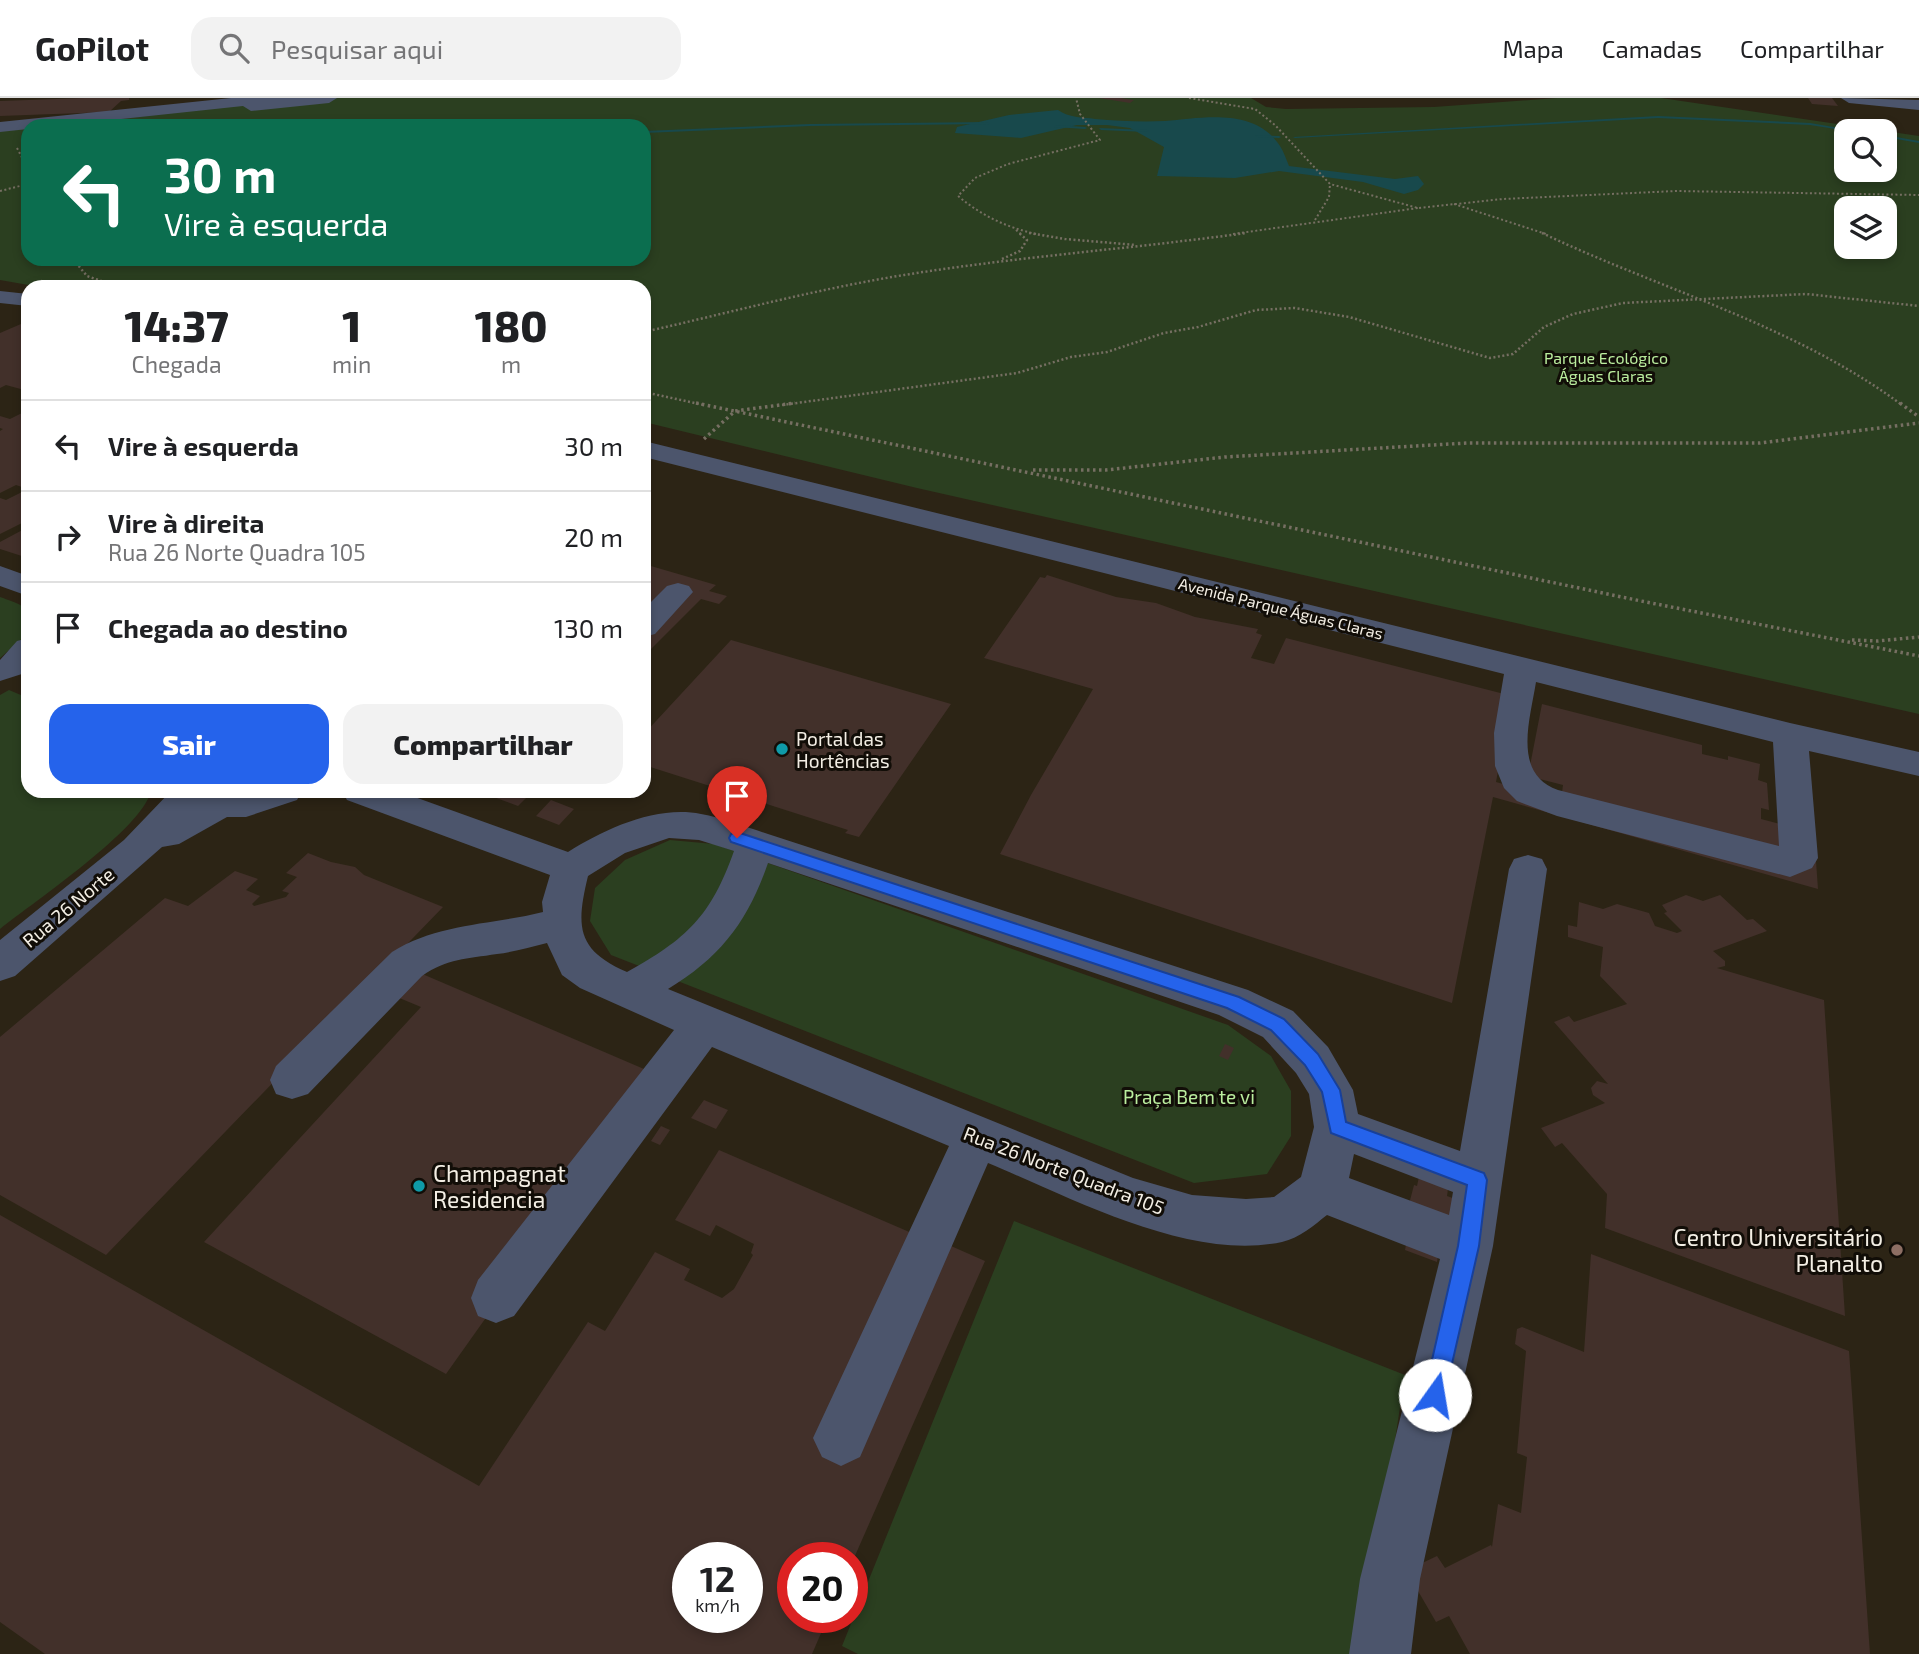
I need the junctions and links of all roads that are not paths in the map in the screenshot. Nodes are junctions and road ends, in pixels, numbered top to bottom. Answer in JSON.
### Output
{"nodes":[{"id":1,"x":276,"y":98,"type":"edge"},
{"id":2,"x":329,"y":98,"type":"edge"},
{"id":3,"x":1849,"y":98,"type":"edge"},
{"id":4,"x":1919,"y":105,"type":"edge"},
{"id":5,"x":76,"y":119,"type":"edge"},
{"id":6,"x":132,"y":119,"type":"edge"},
{"id":7,"x":21,"y":125,"type":"edge"},
{"id":8,"x":0,"y":127,"type":"edge"},
{"id":9,"x":21,"y":131,"type":"edge"},
{"id":10,"x":0,"y":133,"type":"edge"},
{"id":11,"x":21,"y":292,"type":"edge"},
{"id":12,"x":0,"y":297,"type":"edge"},
{"id":13,"x":651,"y":451,"type":"edge"},
{"id":14,"x":0,"y":575,"type":"edge"},
{"id":15,"x":21,"y":584,"type":"edge"},
{"id":16,"x":678,"y":592,"type":"dead end"},
{"id":17,"x":651,"y":620,"type":"edge"},
{"id":18,"x":1521,"y":667,"type":"junction"},
{"id":19,"x":1790,"y":735,"type":"junction"},
{"id":20,"x":1919,"y":764,"type":"edge"},
{"id":21,"x":199,"y":798,"type":"edge"},
{"id":22,"x":217,"y":798,"type":"edge"},
{"id":23,"x":264,"y":798,"type":"edge"},
{"id":24,"x":375,"y":798,"type":"edge"},
{"id":25,"x":755,"y":844,"type":"junction"},
{"id":26,"x":571,"y":868,"type":"junction"},
{"id":27,"x":1528,"y":869,"type":"dead end"},
{"id":28,"x":563,"y":923,"type":"junction"},
{"id":29,"x":0,"y":964,"type":"edge"},
{"id":30,"x":629,"y":991,"type":"junction"},
{"id":31,"x":704,"y":1024,"type":"junction"},
{"id":32,"x":292,"y":1080,"type":"dead end"},
{"id":33,"x":1337,"y":1127,"type":"junction"},
{"id":34,"x":977,"y":1136,"type":"junction"},
{"id":35,"x":1477,"y":1180,"type":"junction"},
{"id":36,"x":1322,"y":1190,"type":"junction"},
{"id":37,"x":1468,"y":1246,"type":"junction"},
{"id":38,"x":496,"y":1298,"type":"dead end"},
{"id":39,"x":841,"y":1438,"type":"dead end"},
{"id":40,"x":1380,"y":1654,"type":"edge"}],
"edges":[{"from":1,"to":5,"type":"street"},
{"from":2,"to":6,"type":"street"},
{"from":3,"to":4,"type":"street"},
{"from":7,"to":8,"type":"street"},
{"from":9,"to":10,"type":"street"},
{"from":11,"to":12,"type":"street"},
{"from":13,"to":18,"type":"street","name":"Avenida Parque Águas Claras"},
{"from":14,"to":15,"type":"street"},
{"from":16,"to":17,"type":"street"},
{"from":18,"to":19,"type":"street","name":"Avenida Parque Águas Claras"},
{"from":18,"to":19,"type":"street"},
{"from":19,"to":20,"type":"street","name":"Avenida Parque Águas Claras"},
{"from":21,"to":29,"type":"street","name":"Rua 26 Norte"},
{"from":22,"to":23,"type":"street"},
{"from":24,"to":26,"type":"street"},
{"from":25,"to":26,"type":"street"},
{"from":25,"to":30,"type":"street"},
{"from":25,"to":33,"type":"street"},
{"from":26,"to":28,"type":"street","name":"Rua 26 Norte Quadra 105"},
{"from":27,"to":35,"type":"street"},
{"from":28,"to":30,"type":"street","name":"Rua 26 Norte Quadra 105"},
{"from":28,"to":32,"type":"street"},
{"from":30,"to":31,"type":"street","name":"Rua 26 Norte Quadra 105"},
{"from":31,"to":34,"type":"street","name":"Rua 26 Norte Quadra 105"},
{"from":31,"to":38,"type":"street"},
{"from":33,"to":35,"type":"street"},
{"from":33,"to":36,"type":"street"},
{"from":34,"to":36,"type":"street","name":"Rua 26 Norte Quadra 105"},
{"from":34,"to":39,"type":"street"},
{"from":35,"to":37,"type":"street"},
{"from":36,"to":37,"type":"street"},
{"from":37,"to":40,"type":"street"}]}
